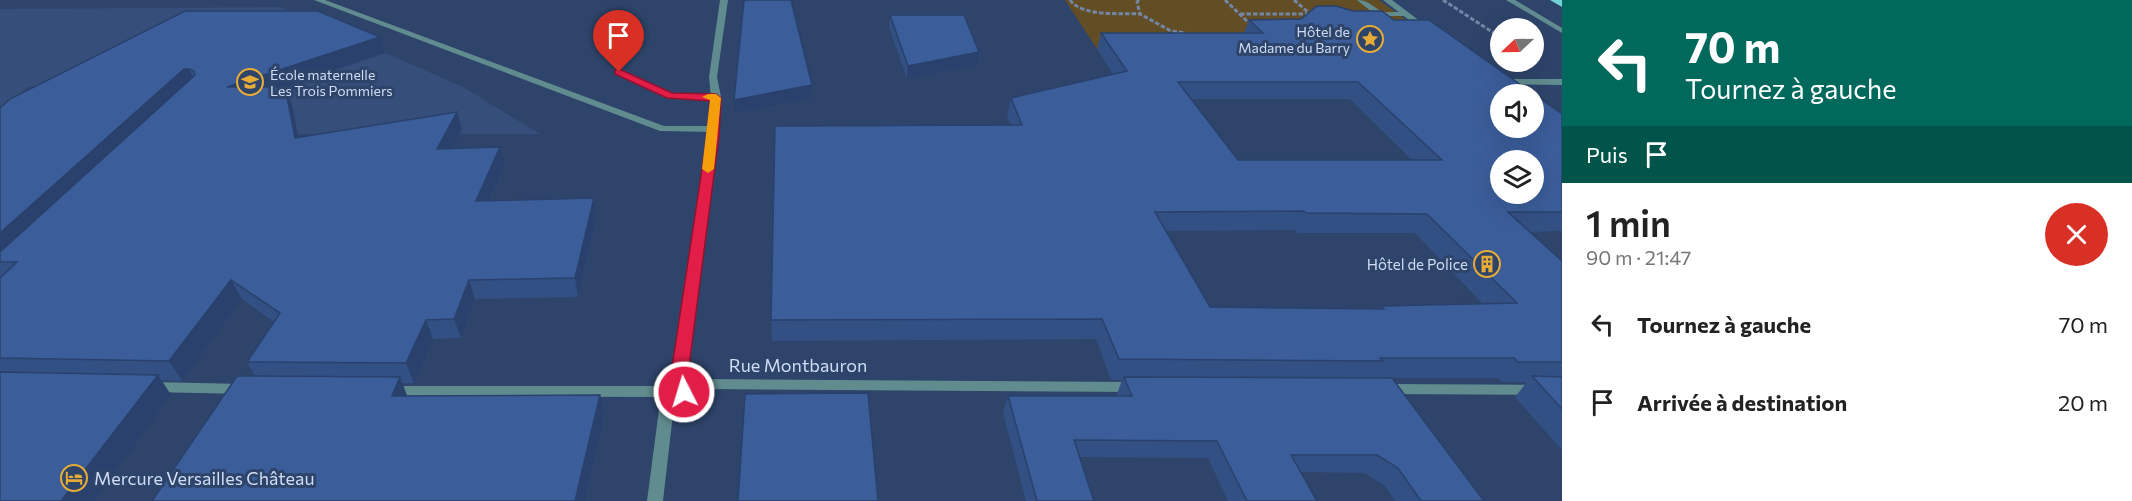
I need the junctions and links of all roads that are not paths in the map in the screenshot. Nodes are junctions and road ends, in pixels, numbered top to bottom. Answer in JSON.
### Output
{"nodes":[{"id":1,"x":318,"y":0,"type":"edge"},
{"id":2,"x":724,"y":0,"type":"edge"},
{"id":3,"x":1361,"y":0,"type":"edge"},
{"id":4,"x":1387,"y":0,"type":"edge"},
{"id":5,"x":1510,"y":0,"type":"edge"},
{"id":6,"x":1555,"y":0,"type":"edge"},
{"id":7,"x":1562,"y":4,"type":"edge"},
{"id":8,"x":1406,"y":14,"type":"junction"},
{"id":9,"x":1562,"y":31,"type":"edge"},
{"id":10,"x":1434,"y":34,"type":"edge"},
{"id":11,"x":619,"y":72,"type":"dead end"},
{"id":12,"x":1489,"y":75,"type":"edge"},
{"id":13,"x":1562,"y":82,"type":"edge"},
{"id":14,"x":716,"y":98,"type":"junction"},
{"id":15,"x":714,"y":129,"type":"junction"},
{"id":16,"x":141,"y":387,"type":"edge"},
{"id":17,"x":1146,"y":387,"type":"edge"},
{"id":18,"x":235,"y":389,"type":"junction"},
{"id":19,"x":258,"y":389,"type":"edge"},
{"id":20,"x":1372,"y":389,"type":"edge"},
{"id":21,"x":374,"y":390,"type":"edge"},
{"id":22,"x":1562,"y":390,"type":"edge"},
{"id":23,"x":684,"y":392,"type":"junction"},
{"id":24,"x":223,"y":406,"type":"edge"},
{"id":25,"x":655,"y":501,"type":"edge"}],
"edges":[{"from":1,"to":15,"type":"street"},
{"from":2,"to":14,"type":"street"},
{"from":3,"to":8,"type":"street"},
{"from":4,"to":8,"type":"street"},
{"from":5,"to":9,"type":"street"},
{"from":6,"to":7,"type":"main road"},
{"from":8,"to":10,"type":"street"},
{"from":11,"to":14,"type":"street"},
{"from":12,"to":13,"type":"street"},
{"from":14,"to":15,"type":"street"},
{"from":15,"to":23,"type":"street"},
{"from":16,"to":18,"type":"street"},
{"from":17,"to":23,"type":"street","name":"Rue Montbauron"},
{"from":18,"to":19,"type":"street"},
{"from":18,"to":24,"type":"street"},
{"from":20,"to":22,"type":"street"},
{"from":21,"to":23,"type":"street","name":"Rue Montbauron"},
{"from":23,"to":25,"type":"street"}]}
